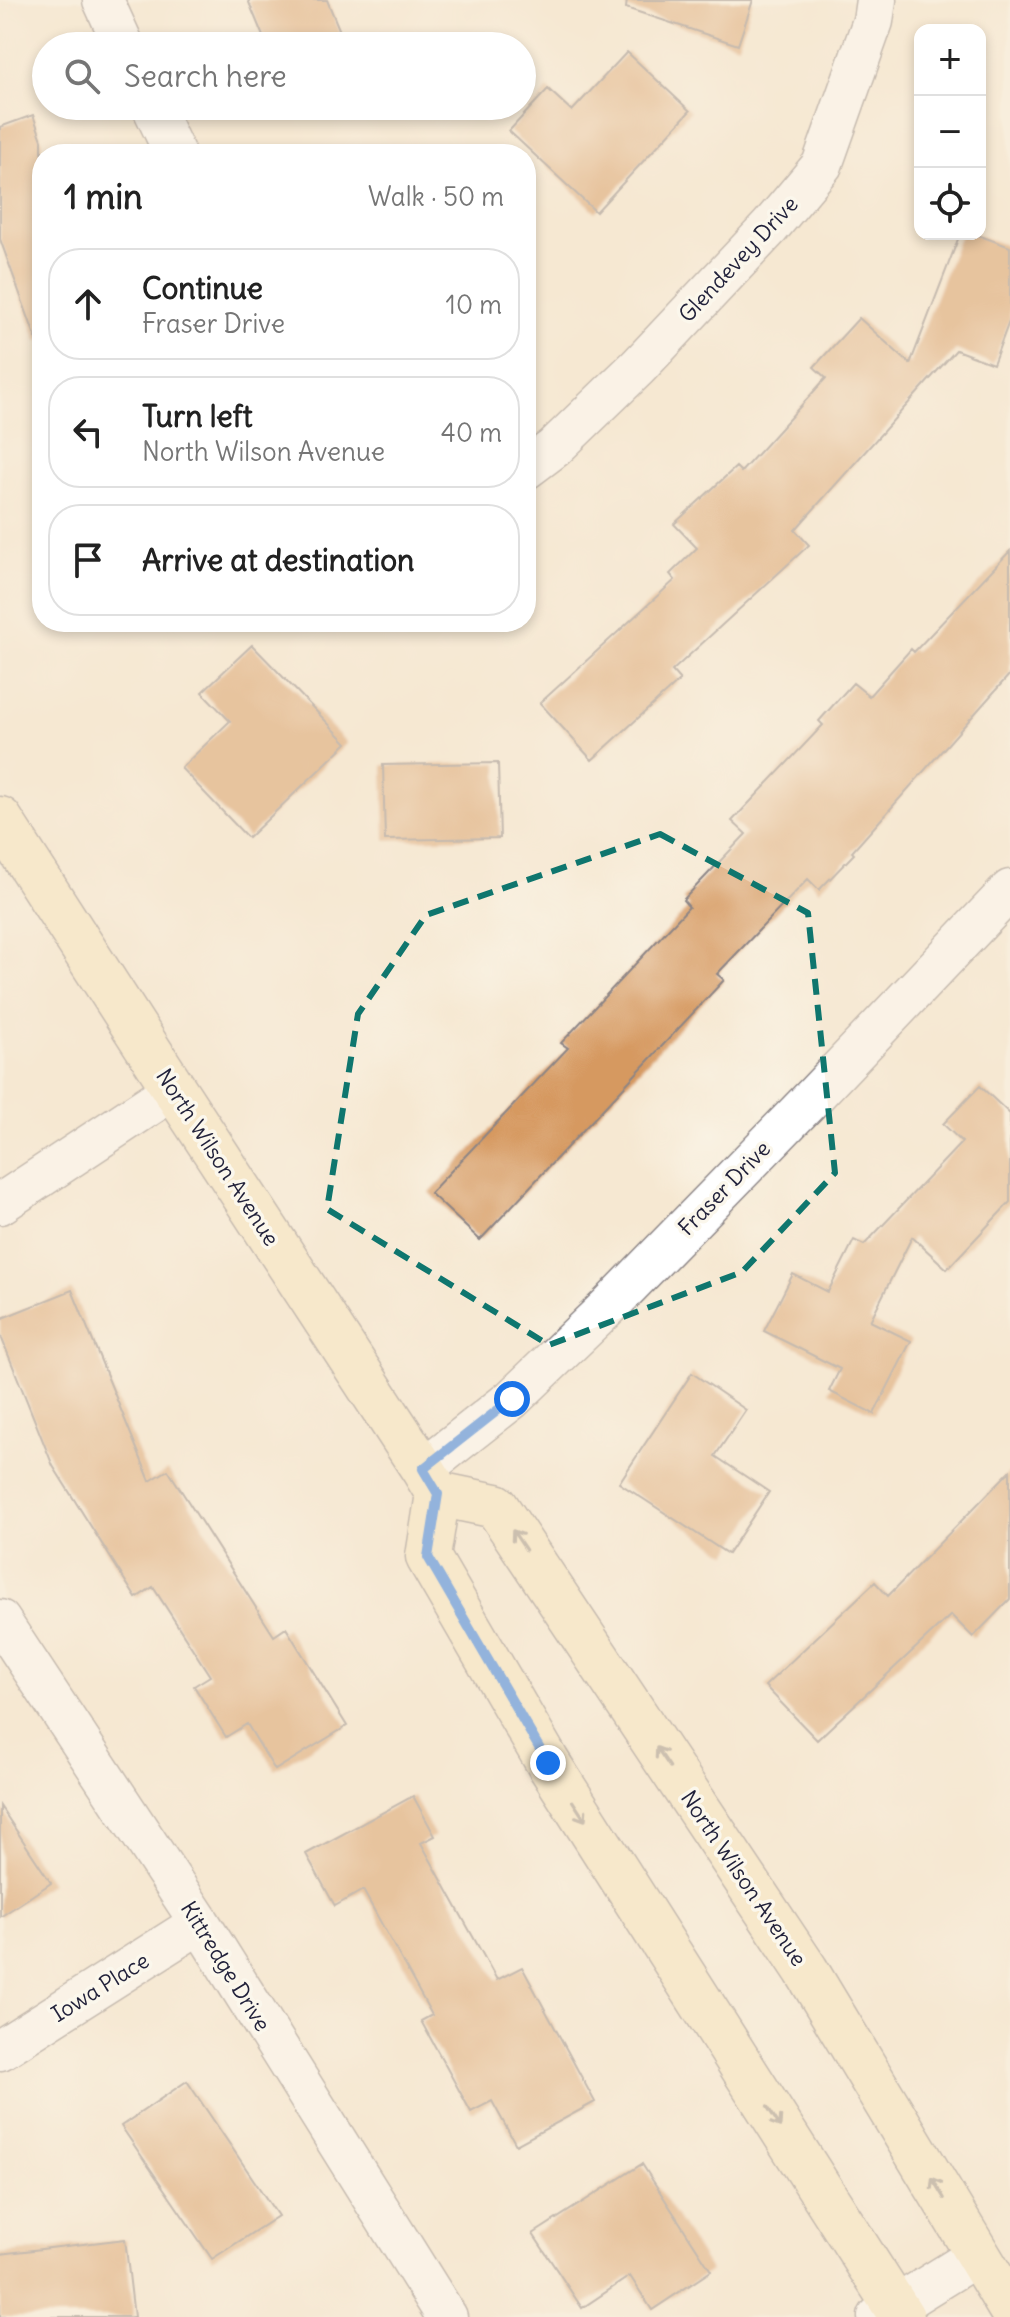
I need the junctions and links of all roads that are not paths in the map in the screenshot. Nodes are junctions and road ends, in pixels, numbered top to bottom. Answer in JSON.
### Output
{"nodes":[{"id":1,"x":103,"y":0,"type":"edge"},
{"id":2,"x":876,"y":0,"type":"edge"},
{"id":3,"x":118,"y":32,"type":"edge"},
{"id":4,"x":159,"y":120,"type":"edge"},
{"id":5,"x":170,"y":144,"type":"edge"},
{"id":6,"x":536,"y":462,"type":"edge"},
{"id":7,"x":0,"y":819,"type":"edge"},
{"id":8,"x":1010,"y":890,"type":"edge"},
{"id":9,"x":174,"y":1089,"type":"junction"},
{"id":10,"x":0,"y":1204,"type":"edge"},
{"id":11,"x":431,"y":1482,"type":"junction"},
{"id":12,"x":0,"y":1620,"type":"edge"},
{"id":13,"x":200,"y":1923,"type":"junction"},
{"id":14,"x":0,"y":2050,"type":"edge"},
{"id":15,"x":978,"y":2255,"type":"junction"},
{"id":16,"x":1010,"y":2308,"type":"edge"},
{"id":17,"x":892,"y":2313,"type":"edge"},
{"id":18,"x":447,"y":2317,"type":"edge"}],
"edges":[{"from":1,"to":3,"type":"street"},
{"from":2,"to":6,"type":"street","name":"Glendevey Drive"},
{"from":4,"to":5,"type":"street"},
{"from":7,"to":9,"type":"main road","name":"North Wilson Avenue"},
{"from":8,"to":11,"type":"street","name":"Fraser Drive"},
{"from":9,"to":10,"type":"street"},
{"from":9,"to":11,"type":"main road","name":"North Wilson Avenue"},
{"from":15,"to":11,"type":"main road","name":"North Wilson Avenue","one_way":true},
{"from":11,"to":17,"type":"main road","one_way":true},
{"from":12,"to":13,"type":"street","name":"Kittredge Drive"},
{"from":13,"to":14,"type":"street","name":"Iowa Place"},
{"from":13,"to":18,"type":"street","name":"Kittredge Drive"},
{"from":15,"to":16,"type":"main road","name":"North Wilson Avenue"},
{"from":15,"to":17,"type":"street"}]}
